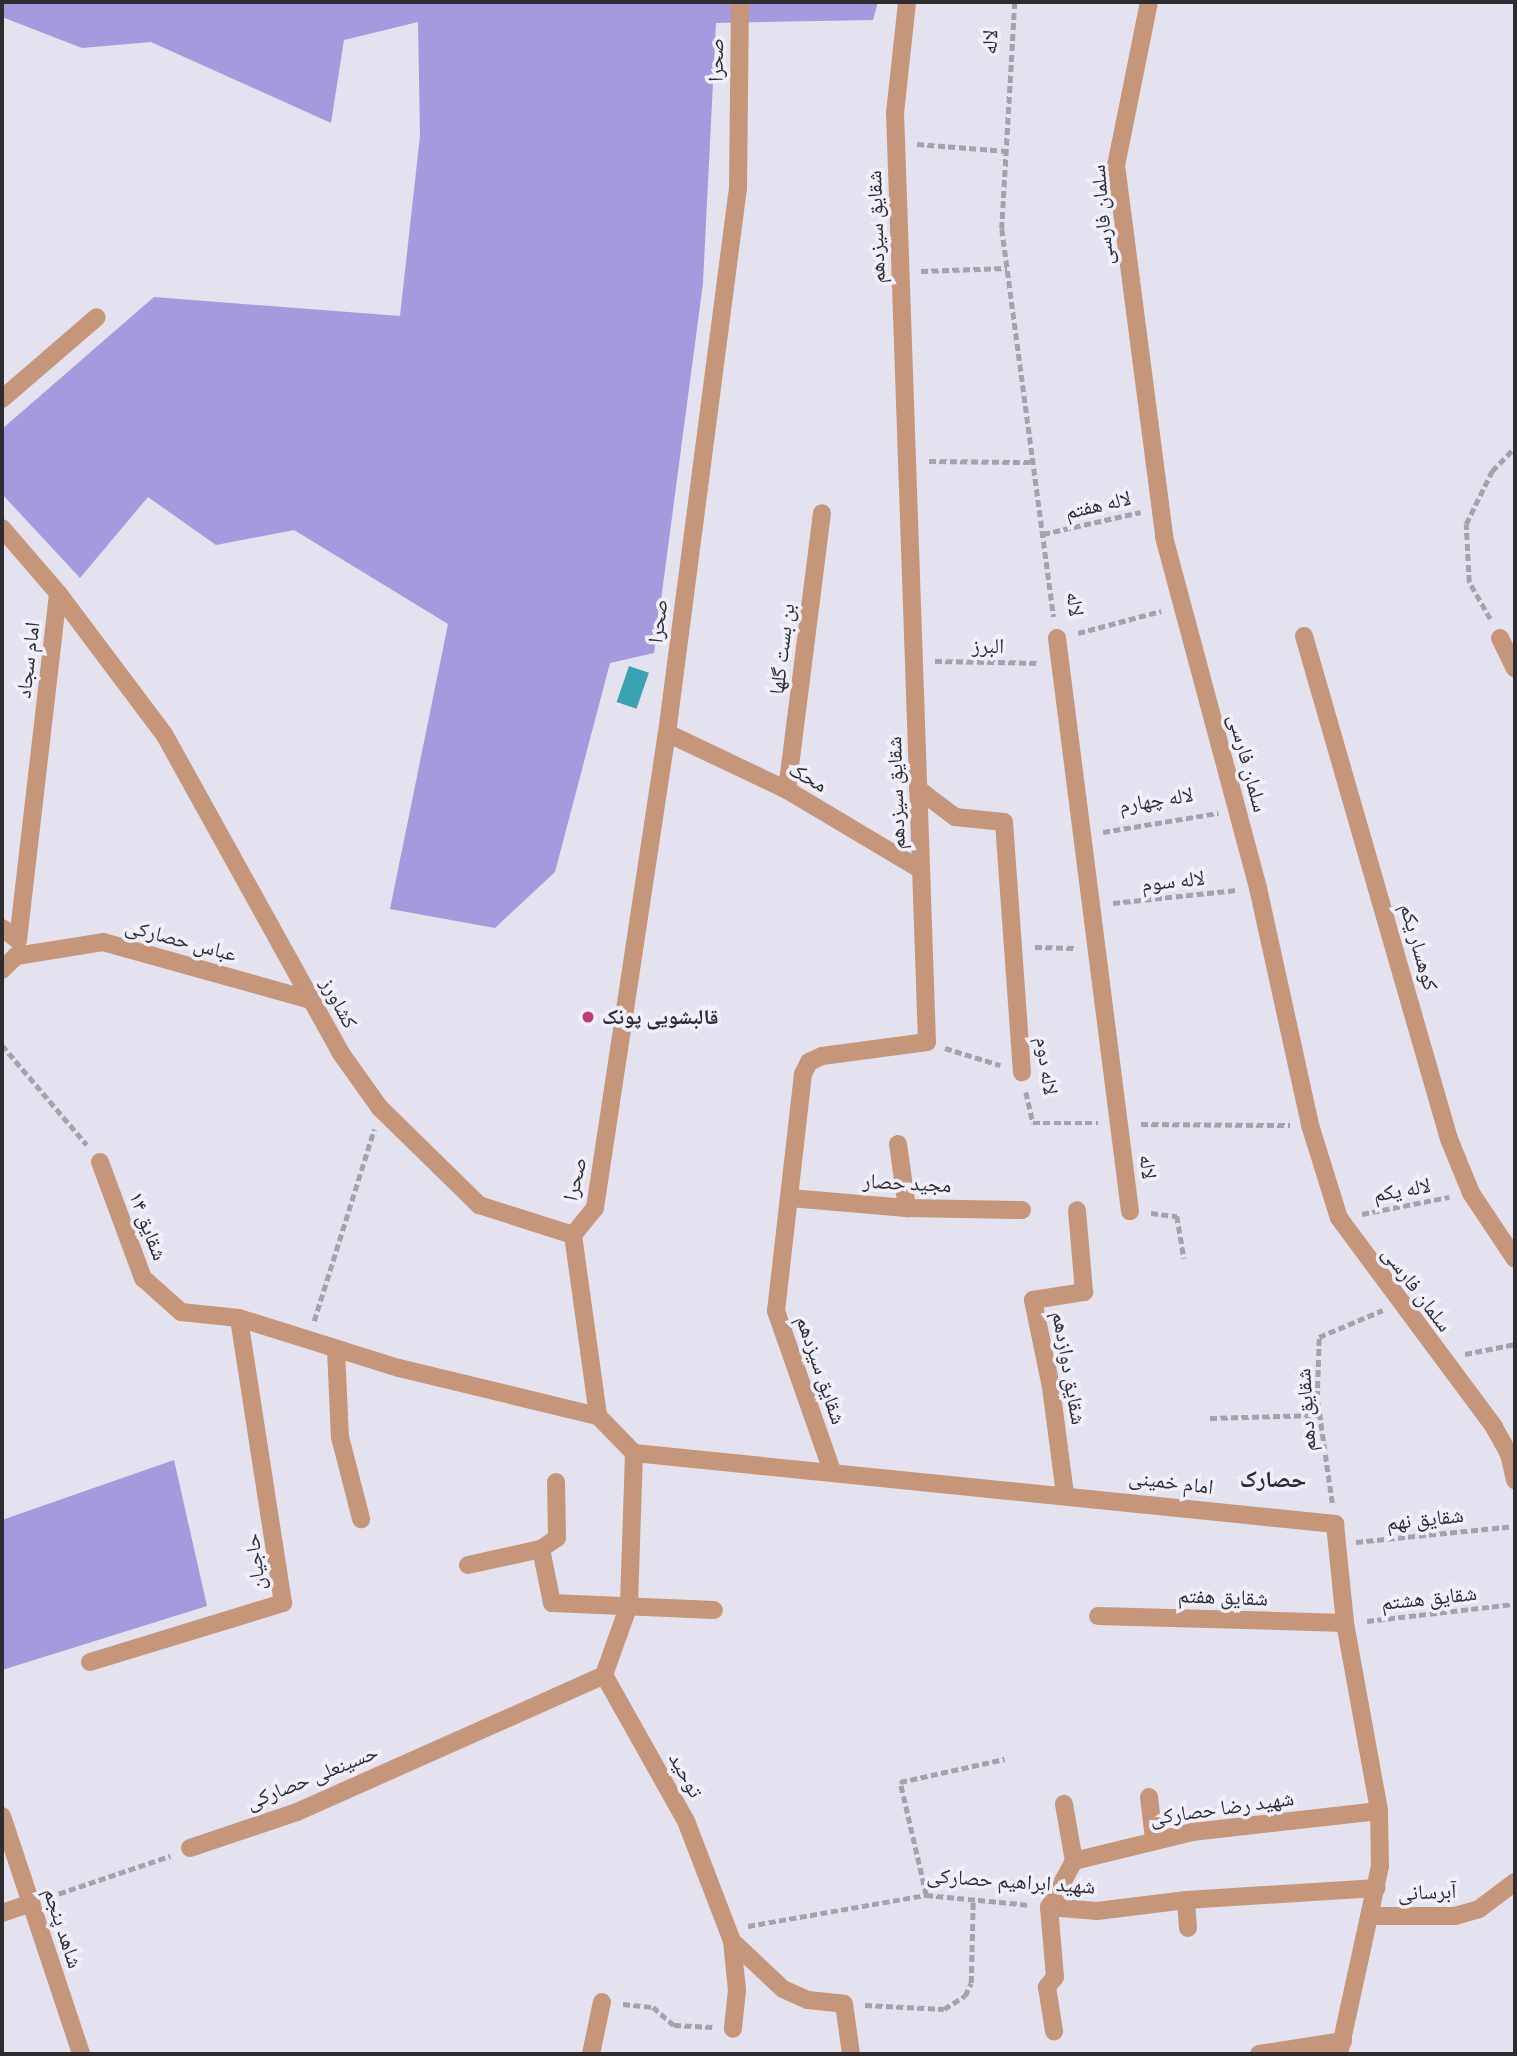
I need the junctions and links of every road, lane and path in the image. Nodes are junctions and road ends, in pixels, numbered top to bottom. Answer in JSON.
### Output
{"nodes":[{"id":1,"x":740,"y":2,"type":"edge"},
{"id":2,"x":907,"y":2,"type":"edge"},
{"id":3,"x":1015,"y":2,"type":"edge"},
{"id":4,"x":1149,"y":2,"type":"edge"},
{"id":5,"x":896,"y":143,"type":"junction"},
{"id":6,"x":1007,"y":151,"type":"junction"},
{"id":7,"x":1007,"y":268,"type":"junction"},
{"id":8,"x":901,"y":272,"type":"junction"},
{"id":9,"x":97,"y":317,"type":"dead end"},
{"id":10,"x":2,"y":399,"type":"edge"},
{"id":11,"x":1515,"y":447,"type":"edge"},
{"id":12,"x":907,"y":461,"type":"junction"},
{"id":13,"x":1033,"y":462,"type":"junction"},
{"id":14,"x":1160,"y":507,"type":"junction"},
{"id":15,"x":822,"y":513,"type":"dead end"},
{"id":16,"x":2,"y":527,"type":"edge"},
{"id":17,"x":1042,"y":534,"type":"junction"},
{"id":18,"x":58,"y":593,"type":"junction"},
{"id":19,"x":1182,"y":606,"type":"junction"},
{"id":20,"x":1304,"y":636,"type":"dead end"},
{"id":21,"x":1057,"y":638,"type":"junction"},
{"id":22,"x":1500,"y":638,"type":"joint"},
{"id":23,"x":914,"y":661,"type":"junction"},
{"id":24,"x":1060,"y":663,"type":"junction"},
{"id":25,"x":1515,"y":669,"type":"edge"},
{"id":26,"x":667,"y":733,"type":"junction"},
{"id":27,"x":918,"y":789,"type":"junction"},
{"id":28,"x":787,"y":790,"type":"junction"},
{"id":29,"x":1237,"y":810,"type":"junction"},
{"id":30,"x":1084,"y":835,"type":"junction"},
{"id":31,"x":921,"y":870,"type":"junction"},
{"id":32,"x":1258,"y":888,"type":"junction"},
{"id":33,"x":1091,"y":905,"type":"junction"},
{"id":34,"x":2,"y":928,"type":"edge"},
{"id":35,"x":1013,"y":947,"type":"junction"},
{"id":36,"x":1097,"y":948,"type":"junction"},
{"id":37,"x":2,"y":970,"type":"edge"},
{"id":38,"x":311,"y":1000,"type":"junction"},
{"id":39,"x":927,"y":1042,"type":"junction"},
{"id":40,"x":2,"y":1045,"type":"edge"},
{"id":41,"x":1022,"y":1072,"type":"junction"},
{"id":42,"x":380,"y":1108,"type":"junction"},
{"id":43,"x":1119,"y":1123,"type":"junction"},
{"id":44,"x":1310,"y":1125,"type":"junction"},
{"id":45,"x":898,"y":1144,"type":"dead end"},
{"id":46,"x":100,"y":1162,"type":"joint"},
{"id":47,"x":1471,"y":1194,"type":"junction"},
{"id":48,"x":790,"y":1198,"type":"junction"},
{"id":49,"x":907,"y":1208,"type":"junction"},
{"id":50,"x":1023,"y":1210,"type":"dead end"},
{"id":51,"x":1077,"y":1210,"type":"dead end"},
{"id":52,"x":1130,"y":1211,"type":"dead end"},
{"id":53,"x":1177,"y":1216,"type":"dead end"},
{"id":54,"x":1339,"y":1218,"type":"junction"},
{"id":55,"x":573,"y":1235,"type":"junction"},
{"id":56,"x":1184,"y":1258,"type":"dead end"},
{"id":57,"x":1515,"y":1258,"type":"edge"},
{"id":58,"x":1399,"y":1304,"type":"junction"},
{"id":59,"x":239,"y":1318,"type":"junction"},
{"id":60,"x":307,"y":1342,"type":"junction"},
{"id":61,"x":1515,"y":1344,"type":"edge"},
{"id":62,"x":336,"y":1350,"type":"junction"},
{"id":63,"x":1441,"y":1359,"type":"junction"},
{"id":64,"x":1319,"y":1415,"type":"junction"},
{"id":65,"x":598,"y":1416,"type":"junction"},
{"id":66,"x":1210,"y":1418,"type":"dead end"},
{"id":67,"x":634,"y":1453,"type":"junction"},
{"id":68,"x":832,"y":1471,"type":"junction"},
{"id":69,"x":1515,"y":1480,"type":"edge"},
{"id":70,"x":556,"y":1482,"type":"dead end"},
{"id":71,"x":1065,"y":1494,"type":"junction"},
{"id":72,"x":361,"y":1518,"type":"dead end"},
{"id":73,"x":1335,"y":1524,"type":"junction"},
{"id":74,"x":1515,"y":1526,"type":"edge"},
{"id":75,"x":1338,"y":1544,"type":"junction"},
{"id":76,"x":541,"y":1549,"type":"junction"},
{"id":77,"x":468,"y":1565,"type":"dead end"},
{"id":78,"x":1515,"y":1604,"type":"edge"},
{"id":79,"x":629,"y":1605,"type":"junction"},
{"id":80,"x":713,"y":1610,"type":"dead end"},
{"id":81,"x":1098,"y":1616,"type":"dead end"},
{"id":82,"x":1345,"y":1623,"type":"junction"},
{"id":83,"x":90,"y":1662,"type":"dead end"},
{"id":84,"x":604,"y":1675,"type":"junction"},
{"id":85,"x":1004,"y":1759,"type":"dead end"},
{"id":86,"x":1149,"y":1797,"type":"dead end"},
{"id":87,"x":1064,"y":1804,"type":"dead end"},
{"id":88,"x":1379,"y":1811,"type":"junction"},
{"id":89,"x":2,"y":1816,"type":"edge"},
{"id":90,"x":1154,"y":1839,"type":"junction"},
{"id":91,"x":190,"y":1848,"type":"joint"},
{"id":92,"x":1074,"y":1861,"type":"junction"},
{"id":93,"x":1515,"y":1882,"type":"edge"},
{"id":94,"x":1377,"y":1888,"type":"junction"},
{"id":95,"x":926,"y":1895,"type":"junction"},
{"id":96,"x":973,"y":1900,"type":"junction"},
{"id":97,"x":1186,"y":1900,"type":"junction"},
{"id":98,"x":31,"y":1903,"type":"junction"},
{"id":99,"x":1049,"y":1907,"type":"junction"},
{"id":100,"x":2,"y":1913,"type":"edge"},
{"id":101,"x":1372,"y":1916,"type":"junction"},
{"id":102,"x":1188,"y":1928,"type":"dead end"},
{"id":103,"x":730,"y":1936,"type":"junction"},
{"id":104,"x":602,"y":2002,"type":"joint"},
{"id":105,"x":844,"y":2004,"type":"junction"},
{"id":106,"x":733,"y":2029,"type":"joint"},
{"id":107,"x":1054,"y":2031,"type":"dead end"},
{"id":108,"x":1341,"y":2048,"type":"edge"},
{"id":109,"x":80,"y":2054,"type":"edge"},
{"id":110,"x":591,"y":2054,"type":"edge"},
{"id":111,"x":851,"y":2054,"type":"edge"},
{"id":112,"x":1259,"y":2054,"type":"edge"}],
"edges":[{"from":1,"to":26,"type":"street","name":"صحرا"},
{"from":2,"to":5,"type":"street","name":"شقایق سیزدهم"},
{"from":3,"to":6,"type":"path","name":"لاله"},
{"from":4,"to":14,"type":"street","name":"سلمان فارسی"},
{"from":5,"to":6,"type":"path"},
{"from":5,"to":8,"type":"street","name":"شقایق سیزدهم"},
{"from":6,"to":7,"type":"path","name":"لاله"},
{"from":7,"to":8,"type":"path"},
{"from":7,"to":13,"type":"path","name":"لاله"},
{"from":8,"to":12,"type":"street","name":"شقایق سیزدهم"},
{"from":9,"to":10,"type":"street"},
{"from":11,"to":22,"type":"path"},
{"from":12,"to":13,"type":"path"},
{"from":12,"to":23,"type":"street","name":"شقایق سیزدهم"},
{"from":13,"to":17,"type":"path","name":"لاله"},
{"from":14,"to":17,"type":"path","name":"لاله هفتم"},
{"from":14,"to":19,"type":"street","name":"سلمان فارسی"},
{"from":15,"to":28,"type":"street","name":"بن بست گلها"},
{"from":16,"to":18,"type":"street","name":"کشاورز"},
{"from":17,"to":21,"type":"path","name":"لاله"},
{"from":18,"to":34,"type":"street","name":"امام سجاد"},
{"from":18,"to":38,"type":"street","name":"کشاورز"},
{"from":19,"to":21,"type":"path"},
{"from":19,"to":29,"type":"street","name":"سلمان فارسی"},
{"from":20,"to":47,"type":"street","name":"کوهسار یکم"},
{"from":21,"to":24,"type":"street","name":"لاله"},
{"from":22,"to":25,"type":"street"},
{"from":23,"to":24,"type":"path","name":"البرز"},
{"from":23,"to":27,"type":"street","name":"شقایق سیزدهم"},
{"from":24,"to":30,"type":"street","name":"لاله"},
{"from":26,"to":28,"type":"street","name":"محک"},
{"from":26,"to":55,"type":"street","name":"صحرا"},
{"from":27,"to":31,"type":"street","name":"شقایق سیزدهم"},
{"from":27,"to":35,"type":"street","name":"لاله دوم"},
{"from":28,"to":31,"type":"street","name":"محک"},
{"from":29,"to":30,"type":"path","name":"لاله چهارم"},
{"from":29,"to":32,"type":"street","name":"سلمان فارسی"},
{"from":30,"to":33,"type":"street","name":"لاله"},
{"from":31,"to":39,"type":"street","name":"شقایق سیزدهم"},
{"from":32,"to":33,"type":"path","name":"لاله سوم"},
{"from":32,"to":44,"type":"street","name":"سلمان فارسی"},
{"from":33,"to":36,"type":"street","name":"لاله"},
{"from":35,"to":36,"type":"path"},
{"from":35,"to":41,"type":"street","name":"لاله دوم"},
{"from":36,"to":43,"type":"street","name":"لاله"},
{"from":37,"to":38,"type":"street","name":"عباس حصارکی"},
{"from":38,"to":42,"type":"street","name":"کشاورز"},
{"from":39,"to":41,"type":"path"},
{"from":39,"to":48,"type":"street","name":"شقایق سیزدهم"},
{"from":40,"to":46,"type":"path"},
{"from":41,"to":43,"type":"path","name":"لاله دوم"},
{"from":42,"to":55,"type":"street","name":"کشاورز"},
{"from":42,"to":60,"type":"path"},
{"from":43,"to":44,"type":"path","name":"لاله دوم"},
{"from":43,"to":52,"type":"street","name":"لاله"},
{"from":44,"to":54,"type":"street","name":"سلمان فارسی"},
{"from":45,"to":49,"type":"street"},
{"from":46,"to":59,"type":"street","name":"شقایق ۱۴"},
{"from":47,"to":54,"type":"path","name":"لاله یکم"},
{"from":47,"to":57,"type":"street","name":"کوهسار یکم"},
{"from":48,"to":49,"type":"street","name":"مجید حصار"},
{"from":48,"to":68,"type":"street","name":"شقایق سیزدهم"},
{"from":49,"to":50,"type":"street","name":"مجید حصار"},
{"from":51,"to":71,"type":"street","name":"شقایق دوازدهم"},
{"from":53,"to":56,"type":"path"},
{"from":54,"to":58,"type":"street","name":"سلمان فارسی"},
{"from":55,"to":65,"type":"street"},
{"from":58,"to":63,"type":"street","name":"سلمان فارسی"},
{"from":58,"to":64,"type":"path","name":"شقایق دهم"},
{"from":59,"to":60,"type":"street","name":"شقایق ۱۴"},
{"from":59,"to":83,"type":"street","name":"حاجیان"},
{"from":60,"to":62,"type":"street","name":"شقایق ۱۴"},
{"from":61,"to":63,"type":"path"},
{"from":62,"to":65,"type":"street","name":"شقایق ۱۴"},
{"from":62,"to":72,"type":"street"},
{"from":63,"to":69,"type":"street","name":"سلمان فارسی"},
{"from":64,"to":66,"type":"path"},
{"from":64,"to":73,"type":"path","name":"شقایق دهم"},
{"from":65,"to":67,"type":"street"},
{"from":67,"to":68,"type":"street","name":"امام خمینی"},
{"from":67,"to":79,"type":"street"},
{"from":68,"to":71,"type":"street","name":"امام خمینی"},
{"from":70,"to":76,"type":"street"},
{"from":71,"to":73,"type":"street","name":"امام خمینی"},
{"from":73,"to":75,"type":"street"},
{"from":74,"to":75,"type":"path","name":"شقایق نهم"},
{"from":75,"to":82,"type":"street"},
{"from":76,"to":77,"type":"street"},
{"from":76,"to":79,"type":"street"},
{"from":78,"to":82,"type":"path","name":"شقایق هشتم"},
{"from":79,"to":80,"type":"street"},
{"from":79,"to":84,"type":"street"},
{"from":81,"to":82,"type":"street","name":"شقایق هفتم"},
{"from":82,"to":88,"type":"street"},
{"from":84,"to":91,"type":"street","name":"حسینعلی حصارکی"},
{"from":84,"to":103,"type":"street","name":"توحید"},
{"from":85,"to":95,"type":"path"},
{"from":86,"to":90,"type":"street"},
{"from":87,"to":92,"type":"street"},
{"from":88,"to":90,"type":"street","name":"شهید رضا حصارکی"},
{"from":88,"to":94,"type":"street"},
{"from":89,"to":98,"type":"street","name":"شاهد پنجم"},
{"from":90,"to":92,"type":"street","name":"شهید رضا حصارکی"},
{"from":91,"to":98,"type":"path"},
{"from":92,"to":99,"type":"street"},
{"from":93,"to":101,"type":"street","name":"آبرسانی"},
{"from":94,"to":97,"type":"street","name":"شهید ابراهیم حصارکی"},
{"from":94,"to":101,"type":"street"},
{"from":95,"to":96,"type":"path","name":"شهید ابراهیم حصارکی"},
{"from":95,"to":103,"type":"path","name":"شهید ابراهیم حصارکی"},
{"from":96,"to":99,"type":"path","name":"شهید ابراهیم حصارکی"},
{"from":96,"to":105,"type":"path"},
{"from":97,"to":99,"type":"street","name":"شهید ابراهیم حصارکی"},
{"from":97,"to":102,"type":"street"},
{"from":98,"to":100,"type":"street"},
{"from":98,"to":109,"type":"street","name":"شاهد پنجم"},
{"from":99,"to":107,"type":"street"},
{"from":101,"to":108,"type":"street"},
{"from":103,"to":105,"type":"street","name":"توحید"},
{"from":103,"to":106,"type":"street"},
{"from":104,"to":106,"type":"path"},
{"from":104,"to":110,"type":"street"},
{"from":105,"to":111,"type":"street"},
{"from":108,"to":112,"type":"street"}]}
